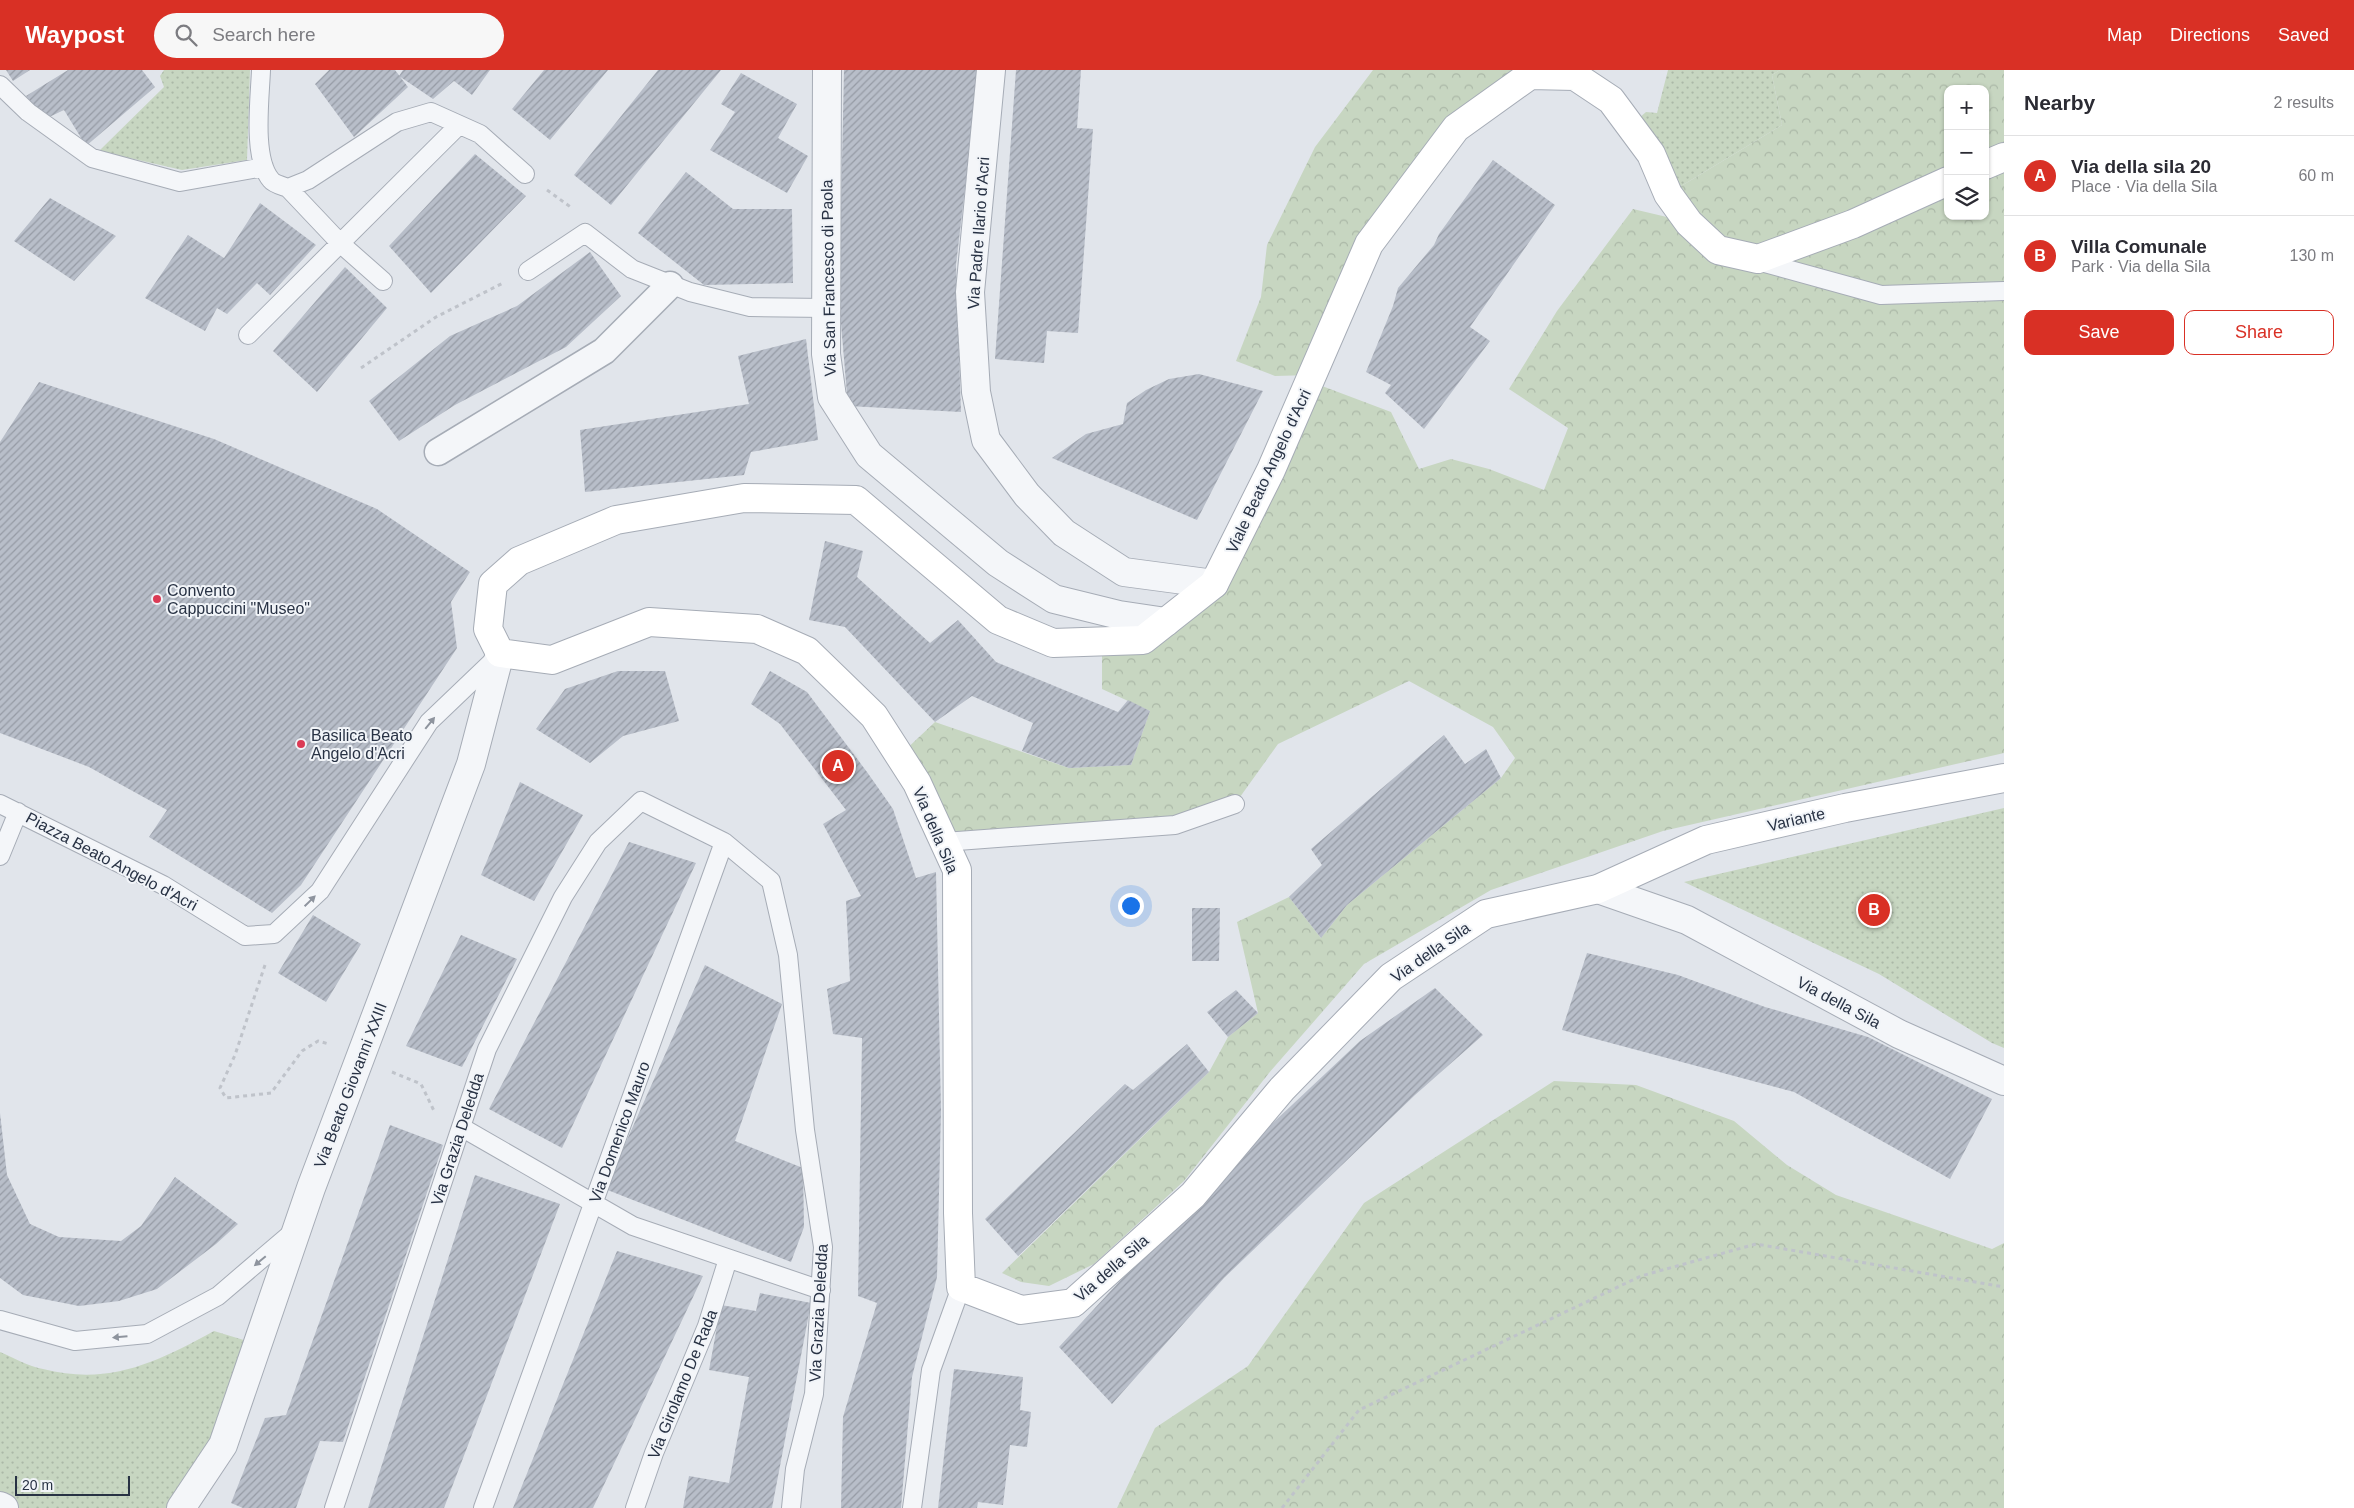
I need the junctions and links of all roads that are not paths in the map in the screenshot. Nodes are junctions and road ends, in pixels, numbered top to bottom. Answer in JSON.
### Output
{"nodes":[{"id":1,"x":261,"y":70,"type":"edge"},
{"id":2,"x":827,"y":70,"type":"edge"},
{"id":3,"x":991,"y":70,"type":"edge"},
{"id":4,"x":0,"y":85,"type":"edge"},
{"id":5,"x":458,"y":125,"type":"junction"},
{"id":6,"x":2004,"y":157,"type":"edge"},
{"id":7,"x":1989,"y":163,"type":"edge"},
{"id":8,"x":264,"y":167,"type":"junction"},
{"id":9,"x":525,"y":174,"type":"road end"},
{"id":10,"x":1944,"y":184,"type":"edge"},
{"id":11,"x":288,"y":188,"type":"junction"},
{"id":12,"x":341,"y":244,"type":"junction"},
{"id":13,"x":1718,"y":250,"type":"junction"},
{"id":14,"x":528,"y":270,"type":"road end"},
{"id":15,"x":384,"y":281,"type":"dead end"},
{"id":16,"x":670,"y":285,"type":"junction"},
{"id":17,"x":2004,"y":290,"type":"edge"},
{"id":18,"x":827,"y":308,"type":"junction"},
{"id":19,"x":248,"y":335,"type":"dead end"},
{"id":20,"x":438,"y":452,"type":"dead end"},
{"id":21,"x":1214,"y":584,"type":"junction"},
{"id":22,"x":1166,"y":622,"type":"junction"},
{"id":23,"x":500,"y":653,"type":"junction"},
{"id":24,"x":2004,"y":778,"type":"edge"},
{"id":25,"x":0,"y":804,"type":"edge"},
{"id":26,"x":1235,"y":804,"type":"dead end"},
{"id":27,"x":18,"y":812,"type":"junction"},
{"id":28,"x":724,"y":842,"type":"junction"},
{"id":29,"x":944,"y":842,"type":"junction"},
{"id":30,"x":0,"y":856,"type":"edge"},
{"id":31,"x":1598,"y":889,"type":"junction"},
{"id":32,"x":2004,"y":1080,"type":"edge"},
{"id":33,"x":464,"y":1120,"type":"junction"},
{"id":34,"x":593,"y":1203,"type":"junction"},
{"id":35,"x":297,"y":1229,"type":"junction"},
{"id":36,"x":728,"y":1259,"type":"junction"},
{"id":37,"x":961,"y":1287,"type":"junction"},
{"id":38,"x":821,"y":1290,"type":"junction"},
{"id":39,"x":0,"y":1320,"type":"edge"},
{"id":40,"x":0,"y":1506,"type":"edge"},
{"id":41,"x":4,"y":1508,"type":"edge"},
{"id":42,"x":180,"y":1508,"type":"edge"},
{"id":43,"x":334,"y":1508,"type":"edge"},
{"id":44,"x":483,"y":1508,"type":"edge"},
{"id":45,"x":634,"y":1508,"type":"edge"},
{"id":46,"x":791,"y":1508,"type":"edge"},
{"id":47,"x":912,"y":1508,"type":"edge"}],
"edges":[{"from":1,"to":8,"type":"lane"},
{"from":2,"to":18,"type":"street","name":"Via San Francesco di Paola"},
{"from":3,"to":21,"type":"street","name":"Via Padre Ilario d'Acri"},
{"from":4,"to":8,"type":"lane"},
{"from":5,"to":9,"type":"lane"},
{"from":5,"to":11,"type":"lane"},
{"from":5,"to":12,"type":"lane"},
{"from":6,"to":7,"type":"main road"},
{"from":8,"to":11,"type":"lane"},
{"from":10,"to":13,"type":"main road","name":"Viale Beato Angelo d'Acri"},
{"from":11,"to":12,"type":"lane"},
{"from":12,"to":15,"type":"lane"},
{"from":12,"to":19,"type":"lane"},
{"from":13,"to":17,"type":"lane"},
{"from":13,"to":21,"type":"main road","name":"Viale Beato Angelo d'Acri"},
{"from":14,"to":16,"type":"lane"},
{"from":16,"to":18,"type":"lane"},
{"from":16,"to":20,"type":"street"},
{"from":18,"to":22,"type":"street","name":"Via San Francesco di Paola"},
{"from":21,"to":22,"type":"main road","name":"Viale Beato Angelo d'Acri"},
{"from":22,"to":23,"type":"main road","name":"Viale Beato Angelo d'Acri"},
{"from":27,"to":23,"type":"lane","name":"Piazza Beato Angelo d'Acri","one_way":true},
{"from":23,"to":29,"type":"main road","name":"Via della Sila"},
{"from":23,"to":35,"type":"street","name":"Via Beato Giovanni XXIII"},
{"from":24,"to":31,"type":"main road","name":"Variante"},
{"from":25,"to":27,"type":"lane","name":"Piazza Beato Angelo d'Acri"},
{"from":26,"to":29,"type":"lane"},
{"from":27,"to":30,"type":"lane"},
{"from":28,"to":33,"type":"lane","name":"Via Grazia Deledda"},
{"from":28,"to":34,"type":"lane","name":"Via Domenico Mauro"},
{"from":28,"to":38,"type":"lane","name":"Via Grazia Deledda"},
{"from":29,"to":37,"type":"main road","name":"Via della Sila"},
{"from":31,"to":32,"type":"street","name":"Via della Sila"},
{"from":31,"to":37,"type":"main road","name":"Via della Sila"},
{"from":33,"to":34,"type":"lane"},
{"from":33,"to":43,"type":"lane","name":"Via Grazia Deledda"},
{"from":34,"to":36,"type":"lane"},
{"from":34,"to":44,"type":"lane","name":"Via Domenico Mauro"},
{"from":35,"to":39,"type":"lane","one_way":true},
{"from":35,"to":42,"type":"street","name":"Via Beato Giovanni XXIII"},
{"from":36,"to":38,"type":"lane"},
{"from":36,"to":45,"type":"lane","name":"Via Girolamo De Rada"},
{"from":37,"to":47,"type":"lane"},
{"from":38,"to":46,"type":"lane","name":"Via Grazia Deledda"},
{"from":40,"to":41,"type":"street"}]}
